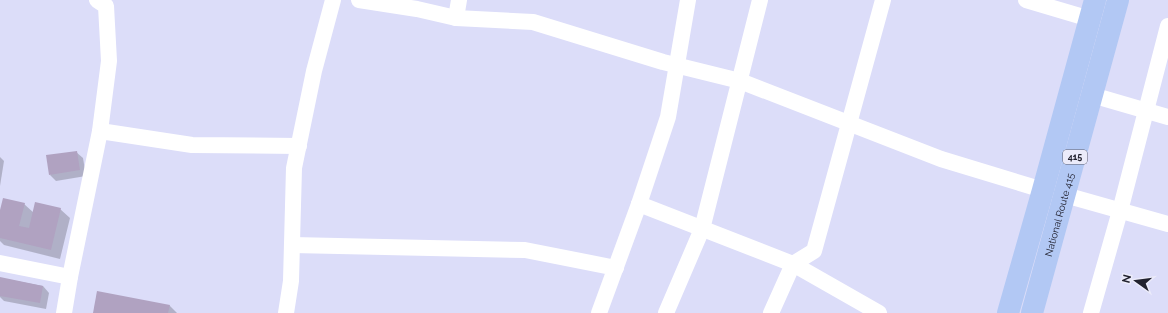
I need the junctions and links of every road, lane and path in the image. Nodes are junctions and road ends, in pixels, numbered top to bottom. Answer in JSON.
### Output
{"nodes":[{"id":1,"x":97,"y":0,"type":"edge"},
{"id":2,"x":333,"y":0,"type":"edge"},
{"id":3,"x":359,"y":0,"type":"edge"},
{"id":4,"x":459,"y":0,"type":"edge"},
{"id":5,"x":688,"y":0,"type":"edge"},
{"id":6,"x":760,"y":0,"type":"edge"},
{"id":7,"x":883,"y":0,"type":"edge"},
{"id":8,"x":1026,"y":0,"type":"edge"},
{"id":9,"x":1118,"y":0,"type":"edge"},
{"id":10,"x":1092,"y":10,"type":"edge"},
{"id":11,"x":456,"y":18,"type":"junction"},
{"id":12,"x":1168,"y":26,"type":"edge"},
{"id":13,"x":677,"y":65,"type":"junction"},
{"id":14,"x":740,"y":81,"type":"junction"},
{"id":15,"x":1092,"y":95,"type":"junction"},
{"id":16,"x":1146,"y":110,"type":"junction"},
{"id":17,"x":1168,"y":117,"type":"edge"},
{"id":18,"x":848,"y":123,"type":"junction"},
{"id":19,"x":100,"y":131,"type":"junction"},
{"id":20,"x":299,"y":146,"type":"junction"},
{"id":21,"x":1043,"y":190,"type":"junction"},
{"id":22,"x":1065,"y":195,"type":"junction"},
{"id":23,"x":640,"y":204,"type":"junction"},
{"id":24,"x":1120,"y":211,"type":"junction"},
{"id":25,"x":1168,"y":224,"type":"edge"},
{"id":26,"x":702,"y":229,"type":"junction"},
{"id":27,"x":292,"y":245,"type":"junction"},
{"id":28,"x":0,"y":262,"type":"edge"},
{"id":29,"x":793,"y":264,"type":"junction"},
{"id":30,"x":616,"y":268,"type":"junction"},
{"id":31,"x":70,"y":277,"type":"junction"},
{"id":32,"x":64,"y":313,"type":"edge"},
{"id":33,"x":286,"y":313,"type":"edge"},
{"id":34,"x":599,"y":313,"type":"edge"},
{"id":35,"x":666,"y":313,"type":"edge"},
{"id":36,"x":771,"y":313,"type":"edge"},
{"id":37,"x":878,"y":313,"type":"edge"},
{"id":38,"x":1008,"y":313,"type":"edge"},
{"id":39,"x":1032,"y":313,"type":"edge"},
{"id":40,"x":1091,"y":313,"type":"edge"}],
"edges":[{"from":1,"to":19,"type":"street"},
{"from":2,"to":20,"type":"street"},
{"from":3,"to":11,"type":"street"},
{"from":4,"to":11,"type":"street"},
{"from":5,"to":13,"type":"street"},
{"from":6,"to":14,"type":"street"},
{"from":7,"to":18,"type":"street"},
{"from":8,"to":10,"type":"street"},
{"from":9,"to":15,"type":"highway","name":"National Route 415","number":"415"},
{"from":10,"to":21,"type":"highway","number":"415"},
{"from":11,"to":13,"type":"street"},
{"from":12,"to":16,"type":"street"},
{"from":13,"to":14,"type":"street"},
{"from":13,"to":23,"type":"street"},
{"from":14,"to":18,"type":"street"},
{"from":14,"to":26,"type":"street"},
{"from":15,"to":16,"type":"street"},
{"from":15,"to":22,"type":"highway","name":"National Route 415","number":"415"},
{"from":16,"to":17,"type":"street"},
{"from":16,"to":24,"type":"street"},
{"from":18,"to":21,"type":"street"},
{"from":18,"to":29,"type":"street"},
{"from":19,"to":20,"type":"street"},
{"from":19,"to":31,"type":"street"},
{"from":20,"to":27,"type":"street"},
{"from":21,"to":38,"type":"highway","number":"415"},
{"from":22,"to":24,"type":"street"},
{"from":22,"to":39,"type":"highway","name":"National Route 415","number":"415"},
{"from":23,"to":26,"type":"street"},
{"from":23,"to":30,"type":"street"},
{"from":24,"to":25,"type":"street"},
{"from":24,"to":40,"type":"street"},
{"from":26,"to":29,"type":"street"},
{"from":26,"to":35,"type":"street"},
{"from":27,"to":30,"type":"street"},
{"from":27,"to":33,"type":"street"},
{"from":28,"to":31,"type":"street"},
{"from":29,"to":36,"type":"street"},
{"from":29,"to":37,"type":"street"},
{"from":30,"to":34,"type":"street"},
{"from":31,"to":32,"type":"street"}]}
